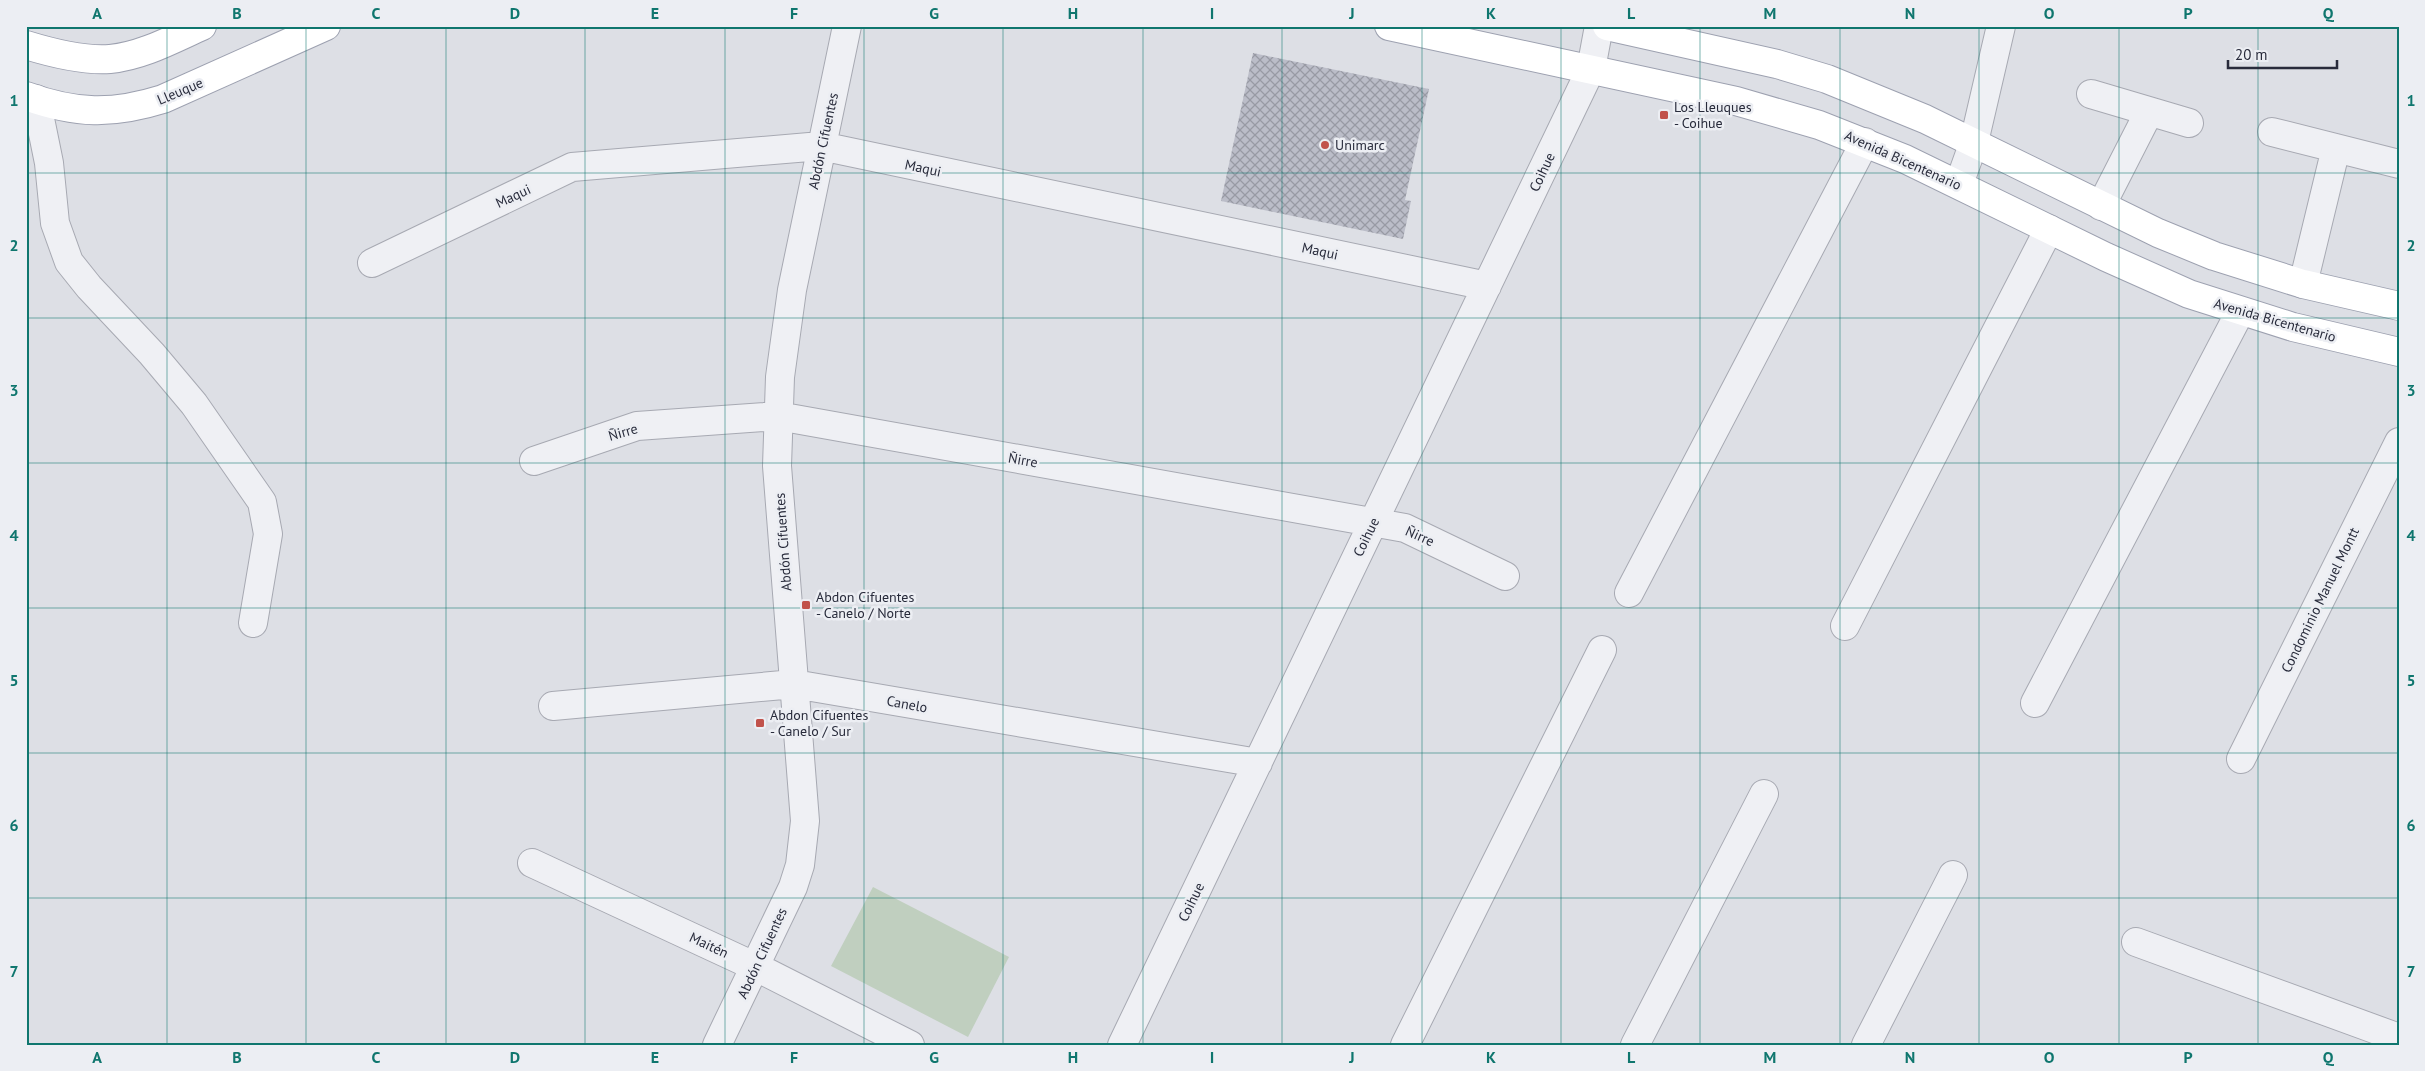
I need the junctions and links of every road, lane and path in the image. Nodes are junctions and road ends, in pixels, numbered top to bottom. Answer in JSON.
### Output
{"nodes":[{"id":1,"x":326,"y":26,"type":"edge"},
{"id":2,"x":847,"y":26,"type":"edge"},
{"id":3,"x":1389,"y":26,"type":"edge"},
{"id":4,"x":1599,"y":26,"type":"edge"},
{"id":5,"x":1607,"y":26,"type":"edge"},
{"id":6,"x":2001,"y":26,"type":"edge"},
{"id":7,"x":199,"y":27,"type":"edge"},
{"id":8,"x":26,"y":45,"type":"edge"},
{"id":9,"x":1591,"y":69,"type":"junction"},
{"id":10,"x":2090,"y":94,"type":"dead end"},
{"id":11,"x":31,"y":98,"type":"edge"},
{"id":12,"x":2149,"y":112,"type":"junction"},
{"id":13,"x":2189,"y":124,"type":"dead end"},
{"id":14,"x":2272,"y":132,"type":"dead end"},
{"id":15,"x":1865,"y":142,"type":"junction"},
{"id":16,"x":1974,"y":142,"type":"junction"},
{"id":17,"x":821,"y":146,"type":"junction"},
{"id":18,"x":2336,"y":148,"type":"junction"},
{"id":19,"x":2399,"y":164,"type":"edge"},
{"id":20,"x":1959,"y":184,"type":"junction"},
{"id":21,"x":2101,"y":206,"type":"junction"},
{"id":22,"x":2049,"y":229,"type":"junction"},
{"id":23,"x":372,"y":263,"type":"dead end"},
{"id":24,"x":2303,"y":284,"type":"junction"},
{"id":25,"x":1487,"y":286,"type":"junction"},
{"id":26,"x":2399,"y":306,"type":"edge"},
{"id":27,"x":2240,"y":312,"type":"junction"},
{"id":28,"x":2399,"y":352,"type":"edge"},
{"id":29,"x":778,"y":416,"type":"junction"},
{"id":30,"x":2399,"y":442,"type":"edge"},
{"id":31,"x":534,"y":461,"type":"dead end"},
{"id":32,"x":1374,"y":522,"type":"junction"},
{"id":33,"x":1505,"y":576,"type":"dead end"},
{"id":34,"x":1629,"y":593,"type":"dead end"},
{"id":35,"x":253,"y":623,"type":"dead end"},
{"id":36,"x":1844,"y":626,"type":"dead end"},
{"id":37,"x":1602,"y":650,"type":"dead end"},
{"id":38,"x":794,"y":684,"type":"junction"},
{"id":39,"x":2034,"y":703,"type":"dead end"},
{"id":40,"x":553,"y":706,"type":"dead end"},
{"id":41,"x":2241,"y":759,"type":"dead end"},
{"id":42,"x":1258,"y":763,"type":"junction"},
{"id":43,"x":1764,"y":794,"type":"dead end"},
{"id":44,"x":532,"y":862,"type":"dead end"},
{"id":45,"x":1953,"y":875,"type":"dead end"},
{"id":46,"x":2136,"y":942,"type":"dead end"},
{"id":47,"x":756,"y":967,"type":"junction"},
{"id":48,"x":2399,"y":1038,"type":"edge"},
{"id":49,"x":718,"y":1045,"type":"edge"},
{"id":50,"x":910,"y":1045,"type":"edge"},
{"id":51,"x":1122,"y":1045,"type":"edge"},
{"id":52,"x":1405,"y":1045,"type":"edge"},
{"id":53,"x":1635,"y":1045,"type":"edge"},
{"id":54,"x":1866,"y":1045,"type":"edge"}],
"edges":[{"from":1,"to":11,"type":"main road","name":"Lleuque"},
{"from":2,"to":17,"type":"street","name":"Abdón Cifuentes"},
{"from":3,"to":9,"type":"main road","name":"Avenida Bicentenario"},
{"from":4,"to":9,"type":"street","name":"Coihue"},
{"from":5,"to":16,"type":"main road"},
{"from":6,"to":16,"type":"street"},
{"from":7,"to":8,"type":"main road"},
{"from":9,"to":15,"type":"main road","name":"Avenida Bicentenario"},
{"from":9,"to":25,"type":"street","name":"Coihue"},
{"from":10,"to":12,"type":"street"},
{"from":11,"to":35,"type":"street"},
{"from":12,"to":13,"type":"street"},
{"from":12,"to":21,"type":"street"},
{"from":14,"to":18,"type":"street"},
{"from":15,"to":20,"type":"main road","name":"Avenida Bicentenario"},
{"from":15,"to":34,"type":"street"},
{"from":16,"to":20,"type":"street"},
{"from":16,"to":21,"type":"main road"},
{"from":17,"to":23,"type":"street","name":"Maqui"},
{"from":17,"to":25,"type":"street","name":"Maqui"},
{"from":17,"to":29,"type":"street","name":"Abdón Cifuentes"},
{"from":18,"to":19,"type":"street"},
{"from":18,"to":24,"type":"street"},
{"from":20,"to":22,"type":"main road","name":"Avenida Bicentenario"},
{"from":21,"to":24,"type":"main road"},
{"from":22,"to":27,"type":"main road","name":"Avenida Bicentenario"},
{"from":22,"to":36,"type":"street"},
{"from":24,"to":26,"type":"main road"},
{"from":25,"to":32,"type":"street","name":"Coihue"},
{"from":27,"to":28,"type":"main road","name":"Avenida Bicentenario"},
{"from":27,"to":39,"type":"street"},
{"from":29,"to":31,"type":"street","name":"Ñirre"},
{"from":29,"to":32,"type":"street","name":"Ñirre"},
{"from":29,"to":38,"type":"street","name":"Abdón Cifuentes"},
{"from":30,"to":41,"type":"street","name":"Condominio Manuel Montt"},
{"from":32,"to":33,"type":"street","name":"Ñirre"},
{"from":32,"to":42,"type":"street","name":"Coihue"},
{"from":37,"to":52,"type":"street"},
{"from":38,"to":40,"type":"street","name":"Canelo"},
{"from":38,"to":42,"type":"street","name":"Canelo"},
{"from":38,"to":47,"type":"street","name":"Abdón Cifuentes"},
{"from":42,"to":51,"type":"street","name":"Coihue"},
{"from":43,"to":53,"type":"street"},
{"from":44,"to":47,"type":"street","name":"Maitén"},
{"from":45,"to":54,"type":"street"},
{"from":46,"to":48,"type":"street"},
{"from":47,"to":49,"type":"street","name":"Abdón Cifuentes"},
{"from":47,"to":50,"type":"street","name":"Maitén"}]}
